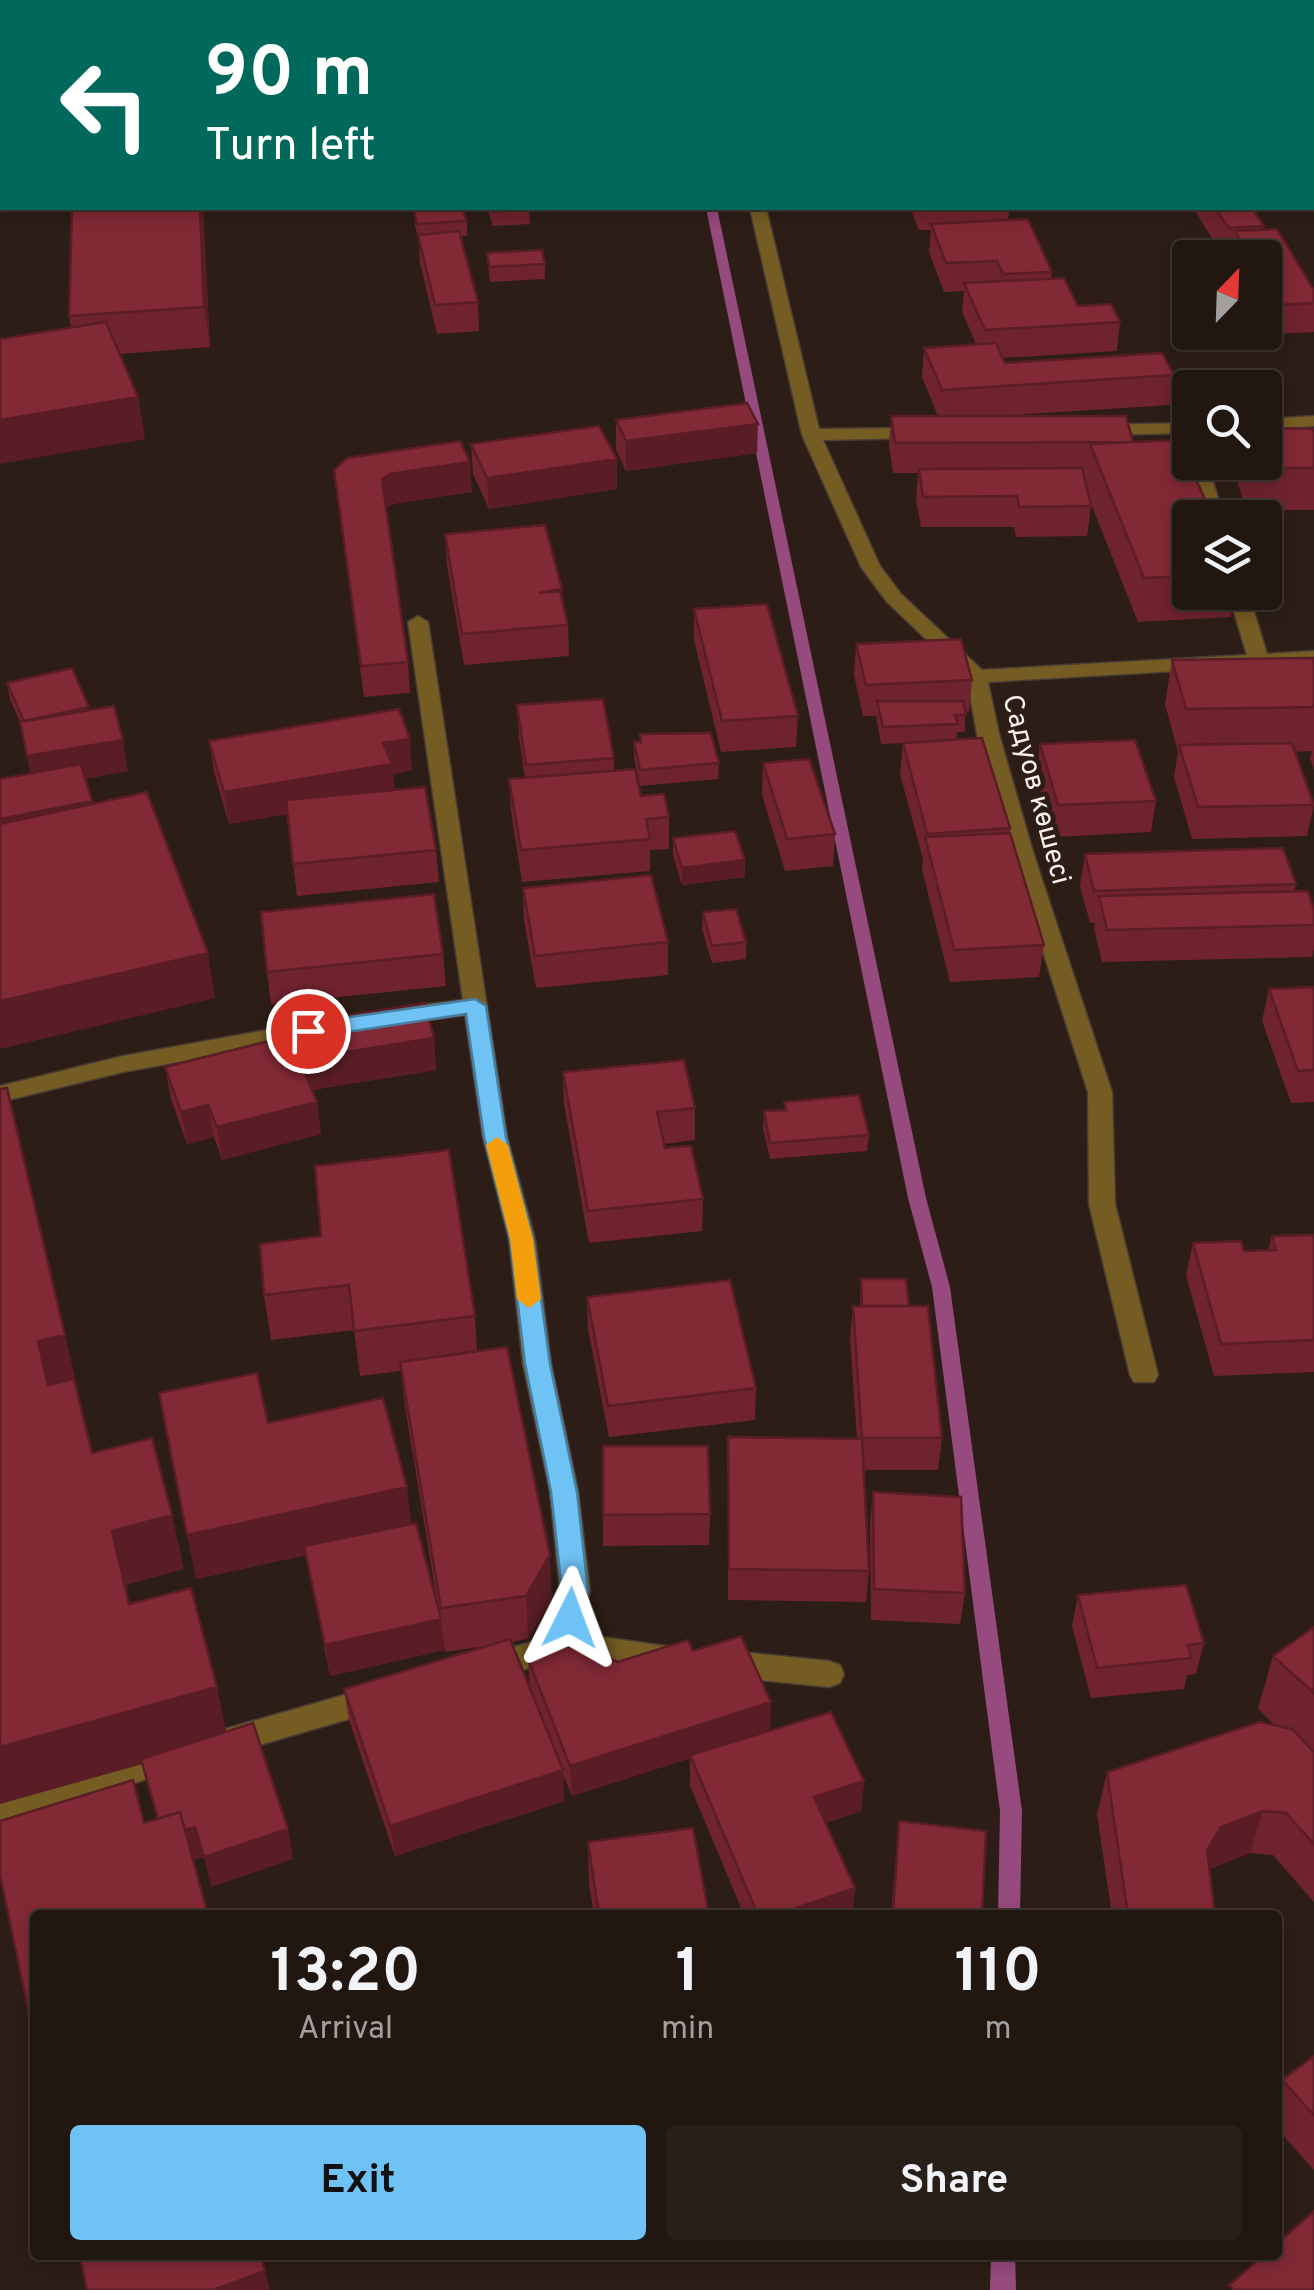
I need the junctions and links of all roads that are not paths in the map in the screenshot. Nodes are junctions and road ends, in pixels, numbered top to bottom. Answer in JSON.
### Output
{"nodes":[{"id":1,"x":758,"y":210,"type":"edge"},
{"id":2,"x":1314,"y":421,"type":"edge"},
{"id":3,"x":1282,"y":423,"type":"edge"},
{"id":4,"x":1069,"y":430,"type":"edge"},
{"id":5,"x":1172,"y":430,"type":"edge"},
{"id":6,"x":950,"y":432,"type":"edge"},
{"id":7,"x":811,"y":435,"type":"junction"},
{"id":8,"x":1243,"y":610,"type":"edge"},
{"id":9,"x":418,"y":622,"type":"dead end"},
{"id":10,"x":1314,"y":657,"type":"edge"},
{"id":11,"x":1258,"y":659,"type":"junction"},
{"id":12,"x":977,"y":676,"type":"junction"},
{"id":13,"x":475,"y":1006,"type":"junction"},
{"id":14,"x":0,"y":1094,"type":"edge"},
{"id":15,"x":1144,"y":1375,"type":"dead end"},
{"id":16,"x":564,"y":1644,"type":"junction"},
{"id":17,"x":829,"y":1674,"type":"dead end"},
{"id":18,"x":452,"y":1677,"type":"edge"},
{"id":19,"x":415,"y":1688,"type":"edge"},
{"id":20,"x":0,"y":1810,"type":"edge"}],
"edges":[{"from":1,"to":7,"type":"street","name":"Садуов көшесі"},
{"from":2,"to":3,"type":"street"},
{"from":4,"to":5,"type":"street"},
{"from":6,"to":7,"type":"street"},
{"from":7,"to":12,"type":"street","name":"Садуов көшесі"},
{"from":8,"to":11,"type":"street"},
{"from":9,"to":13,"type":"street"},
{"from":10,"to":11,"type":"street"},
{"from":11,"to":12,"type":"street"},
{"from":12,"to":15,"type":"street","name":"Садуов көшесі"},
{"from":13,"to":14,"type":"street"},
{"from":13,"to":16,"type":"street"},
{"from":16,"to":17,"type":"street"},
{"from":16,"to":18,"type":"street"},
{"from":19,"to":20,"type":"street"}]}
